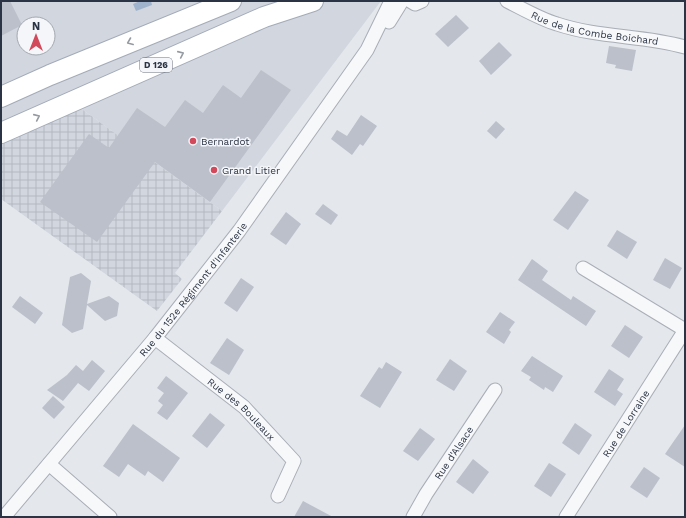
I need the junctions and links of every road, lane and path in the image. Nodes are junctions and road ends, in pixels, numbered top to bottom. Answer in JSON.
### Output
{"nodes":[{"id":1,"x":231,"y":1,"type":"edge"},
{"id":2,"x":313,"y":1,"type":"edge"},
{"id":3,"x":391,"y":1,"type":"edge"},
{"id":4,"x":402,"y":1,"type":"edge"},
{"id":5,"x":410,"y":1,"type":"edge"},
{"id":6,"x":422,"y":1,"type":"edge"},
{"id":7,"x":507,"y":1,"type":"edge"},
{"id":8,"x":685,"y":47,"type":"edge"},
{"id":9,"x":367,"y":50,"type":"junction"},
{"id":10,"x":1,"y":97,"type":"edge"},
{"id":11,"x":1,"y":133,"type":"edge"},
{"id":12,"x":583,"y":268,"type":"dead end"},
{"id":13,"x":685,"y":330,"type":"edge"},
{"id":14,"x":155,"y":338,"type":"junction"},
{"id":15,"x":495,"y":390,"type":"dead end"},
{"id":16,"x":48,"y":464,"type":"junction"},
{"id":17,"x":278,"y":496,"type":"dead end"},
{"id":18,"x":4,"y":517,"type":"edge"},
{"id":19,"x":110,"y":517,"type":"edge"},
{"id":20,"x":413,"y":517,"type":"edge"},
{"id":21,"x":566,"y":517,"type":"edge"}],
"edges":[{"from":1,"to":10,"type":"main road","one_way":true},
{"from":11,"to":2,"type":"main road","number":"D 126","one_way":true},
{"from":3,"to":9,"type":"street","name":"Rue du 152e Régiment d'Infanterie"},
{"from":4,"to":9,"type":"street","name":"Rue du 152e Régiment d'Infanterie"},
{"from":5,"to":6,"type":"street"},
{"from":7,"to":8,"type":"street","name":"Rue de la Combe Boichard"},
{"from":9,"to":14,"type":"street","name":"Rue du 152e Régiment d'Infanterie"},
{"from":12,"to":13,"type":"street","name":"Rue de Lorraine"},
{"from":13,"to":21,"type":"street","name":"Rue de Lorraine"},
{"from":14,"to":16,"type":"street","name":"Rue du 152e Régiment d'Infanterie"},
{"from":14,"to":17,"type":"street","name":"Rue des Bouleaux"},
{"from":15,"to":20,"type":"street","name":"Rue d'Alsace"},
{"from":16,"to":18,"type":"street","name":"Rue du 152e Régiment d'Infanterie"},
{"from":16,"to":19,"type":"street"}]}
